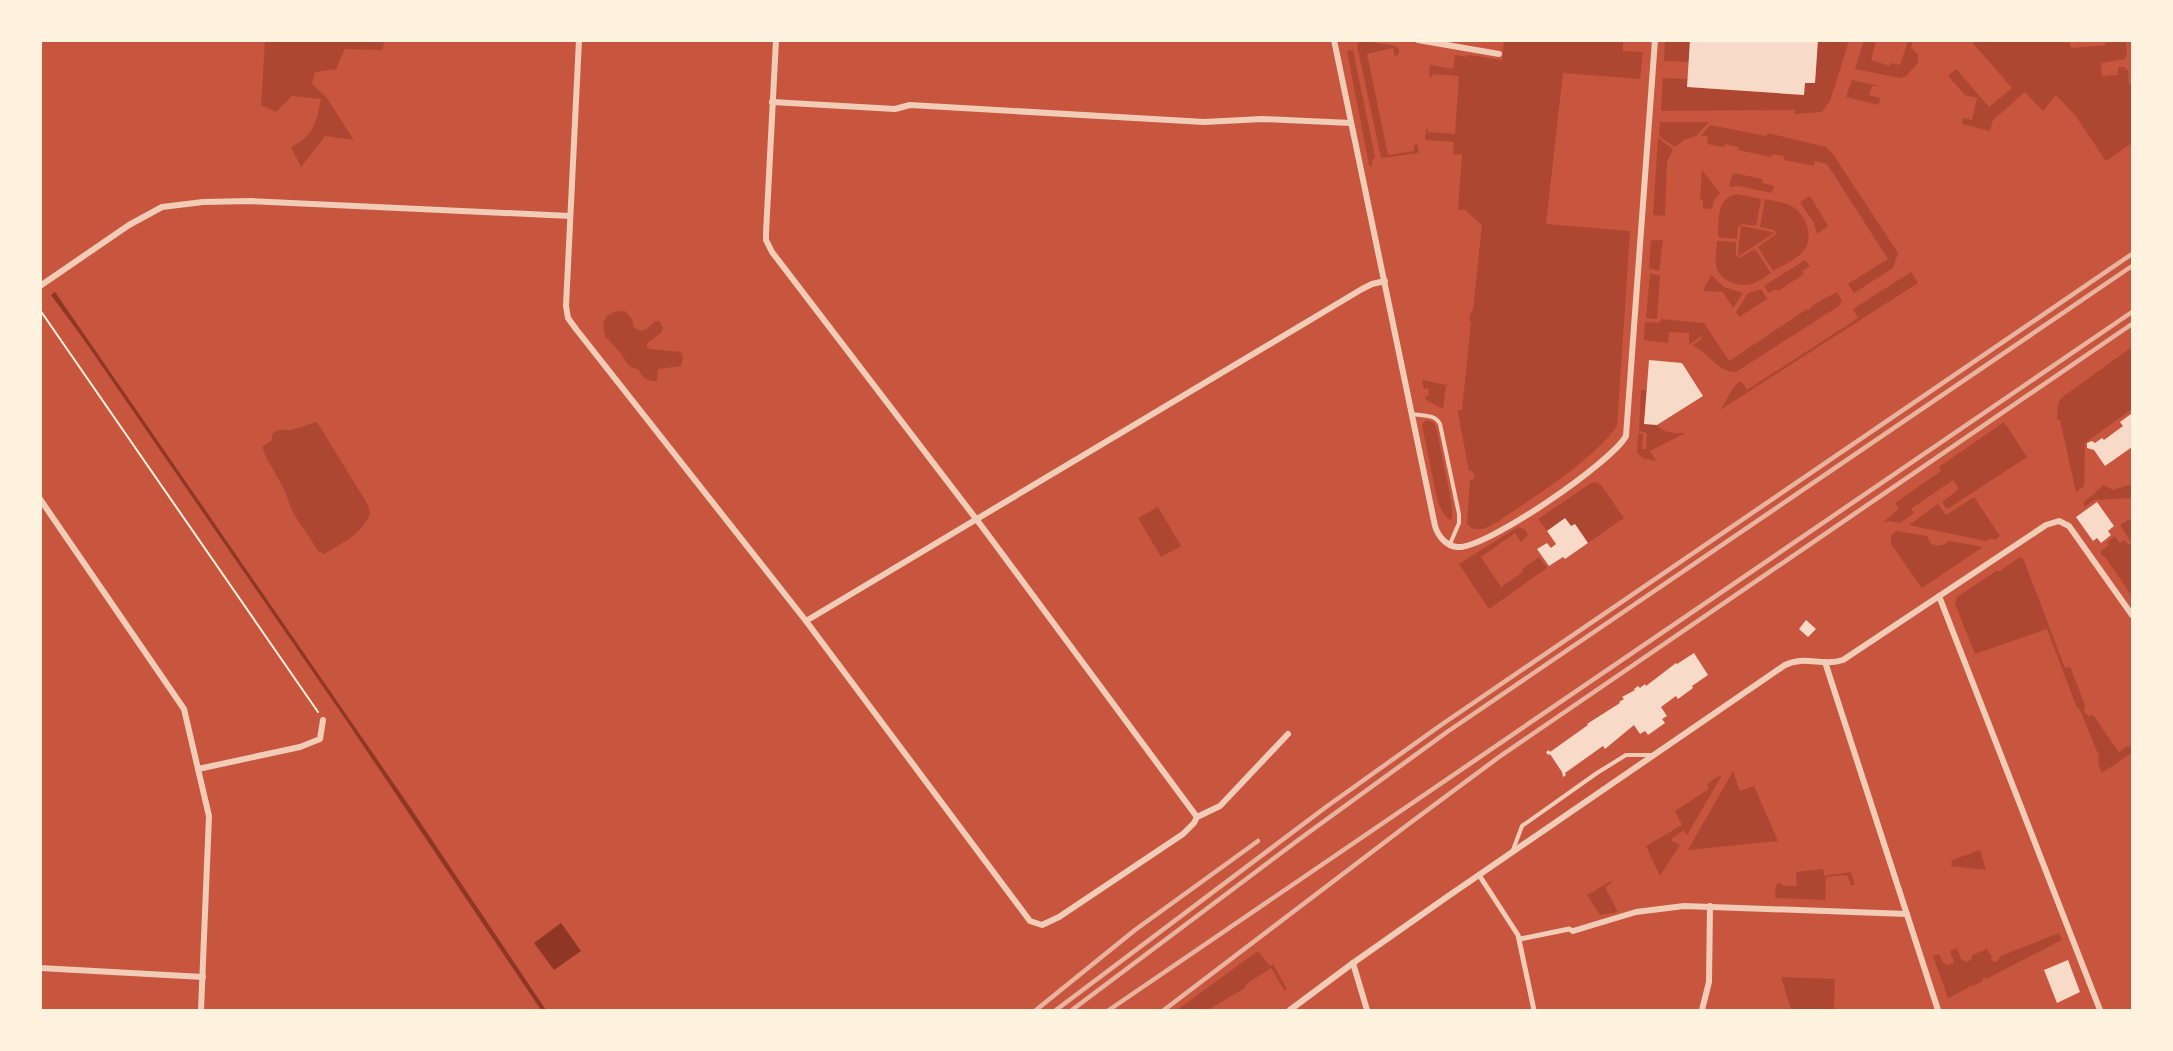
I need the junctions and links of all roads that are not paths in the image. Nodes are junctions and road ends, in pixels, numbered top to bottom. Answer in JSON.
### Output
{"nodes":[{"id":1,"x":579,"y":40,"type":"edge"},
{"id":2,"x":776,"y":40,"type":"edge"},
{"id":3,"x":1334,"y":40,"type":"edge"},
{"id":4,"x":1418,"y":40,"type":"edge"},
{"id":5,"x":1655,"y":40,"type":"edge"},
{"id":6,"x":1499,"y":54,"type":"dead end"},
{"id":7,"x":772,"y":102,"type":"junction"},
{"id":8,"x":1351,"y":123,"type":"junction"},
{"id":9,"x":570,"y":216,"type":"junction"},
{"id":10,"x":1385,"y":282,"type":"junction"},
{"id":11,"x":40,"y":285,"type":"edge"},
{"id":12,"x":1412,"y":414,"type":"junction"},
{"id":13,"x":40,"y":499,"type":"edge"},
{"id":14,"x":976,"y":519,"type":"junction"},
{"id":15,"x":1450,"y":544,"type":"junction"},
{"id":16,"x":1939,"y":596,"type":"junction"},
{"id":17,"x":2133,"y":615,"type":"edge"},
{"id":18,"x":806,"y":621,"type":"junction"},
{"id":19,"x":1825,"y":662,"type":"junction"},
{"id":20,"x":323,"y":720,"type":"road end"},
{"id":21,"x":1288,"y":734,"type":"dead end"},
{"id":22,"x":1656,"y":754,"type":"junction"},
{"id":23,"x":198,"y":769,"type":"junction"},
{"id":24,"x":1197,"y":817,"type":"junction"},
{"id":25,"x":1510,"y":854,"type":"junction"},
{"id":26,"x":1479,"y":875,"type":"junction"},
{"id":27,"x":1710,"y":906,"type":"junction"},
{"id":28,"x":1907,"y":914,"type":"junction"},
{"id":29,"x":1573,"y":931,"type":"joint"},
{"id":30,"x":1520,"y":939,"type":"junction"},
{"id":31,"x":1353,"y":963,"type":"junction"},
{"id":32,"x":40,"y":968,"type":"edge"},
{"id":33,"x":203,"y":977,"type":"junction"},
{"id":34,"x":201,"y":1011,"type":"edge"},
{"id":35,"x":1290,"y":1011,"type":"edge"},
{"id":36,"x":1367,"y":1011,"type":"edge"},
{"id":37,"x":1534,"y":1011,"type":"edge"},
{"id":38,"x":1702,"y":1011,"type":"edge"},
{"id":39,"x":1938,"y":1011,"type":"edge"},
{"id":40,"x":2100,"y":1011,"type":"edge"}],
"edges":[{"from":1,"to":9,"type":"street"},
{"from":2,"to":7,"type":"street"},
{"from":3,"to":8,"type":"street"},
{"from":4,"to":6,"type":"street"},
{"from":5,"to":15,"type":"street"},
{"from":7,"to":8,"type":"street"},
{"from":7,"to":14,"type":"street"},
{"from":8,"to":10,"type":"street"},
{"from":9,"to":11,"type":"street"},
{"from":9,"to":18,"type":"street"},
{"from":10,"to":12,"type":"street"},
{"from":10,"to":14,"type":"street"},
{"from":12,"to":15,"type":"street"},
{"from":12,"to":15,"type":"lane"},
{"from":13,"to":23,"type":"street"},
{"from":14,"to":18,"type":"street"},
{"from":14,"to":24,"type":"street"},
{"from":16,"to":17,"type":"street"},
{"from":16,"to":19,"type":"street"},
{"from":16,"to":40,"type":"street"},
{"from":18,"to":24,"type":"street"},
{"from":19,"to":22,"type":"street"},
{"from":19,"to":28,"type":"street"},
{"from":20,"to":23,"type":"street"},
{"from":21,"to":24,"type":"street"},
{"from":22,"to":25,"type":"street"},
{"from":22,"to":25,"type":"lane"},
{"from":23,"to":33,"type":"street"},
{"from":25,"to":26,"type":"street"},
{"from":26,"to":30,"type":"street"},
{"from":26,"to":31,"type":"street"},
{"from":27,"to":28,"type":"street"},
{"from":27,"to":29,"type":"street"},
{"from":27,"to":38,"type":"street"},
{"from":28,"to":39,"type":"street"},
{"from":29,"to":30,"type":"street"},
{"from":30,"to":37,"type":"street"},
{"from":31,"to":35,"type":"street"},
{"from":31,"to":36,"type":"street"},
{"from":32,"to":33,"type":"street"},
{"from":33,"to":34,"type":"street"}]}
